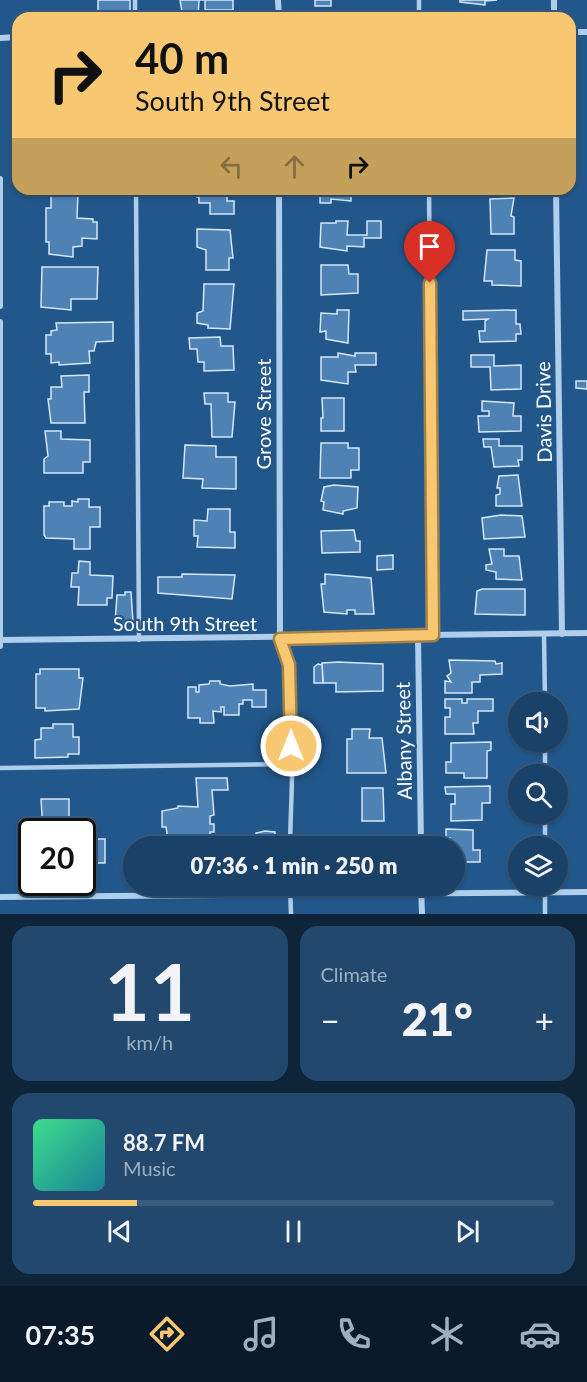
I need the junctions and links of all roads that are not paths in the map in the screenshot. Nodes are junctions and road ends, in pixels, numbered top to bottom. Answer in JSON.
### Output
{"nodes":[{"id":1,"x":0,"y":179,"type":"edge"},
{"id":2,"x":136,"y":195,"type":"edge"},
{"id":3,"x":279,"y":195,"type":"edge"},
{"id":4,"x":429,"y":195,"type":"edge"},
{"id":5,"x":556,"y":195,"type":"edge"},
{"id":6,"x":0,"y":306,"type":"edge"},
{"id":7,"x":0,"y":322,"type":"edge"},
{"id":8,"x":587,"y":633,"type":"edge"},
{"id":9,"x":544,"y":634,"type":"junction"},
{"id":10,"x":562,"y":634,"type":"junction"},
{"id":11,"x":418,"y":635,"type":"junction"},
{"id":12,"x":433,"y":635,"type":"junction"},
{"id":13,"x":280,"y":639,"type":"junction"},
{"id":14,"x":0,"y":640,"type":"edge"},
{"id":15,"x":139,"y":640,"type":"junction"},
{"id":16,"x":0,"y":646,"type":"edge"},
{"id":17,"x":545,"y":692,"type":"edge"},
{"id":18,"x":291,"y":764,"type":"junction"},
{"id":19,"x":0,"y":768,"type":"edge"},
{"id":20,"x":290,"y":836,"type":"edge"},
{"id":21,"x":421,"y":836,"type":"edge"},
{"id":22,"x":568,"y":892,"type":"edge"},
{"id":23,"x":587,"y":892,"type":"edge"},
{"id":24,"x":465,"y":894,"type":"edge"},
{"id":25,"x":508,"y":894,"type":"edge"},
{"id":26,"x":290,"y":896,"type":"joint"},
{"id":27,"x":422,"y":896,"type":"edge"},
{"id":28,"x":545,"y":896,"type":"edge"},
{"id":29,"x":0,"y":897,"type":"edge"},
{"id":30,"x":291,"y":914,"type":"edge"},
{"id":31,"x":422,"y":914,"type":"edge"},
{"id":32,"x":545,"y":914,"type":"edge"}],
"edges":[{"from":1,"to":6,"type":"street"},
{"from":2,"to":15,"type":"lane"},
{"from":3,"to":13,"type":"street","name":"Grove Street"},
{"from":4,"to":12,"type":"lane"},
{"from":5,"to":10,"type":"street","name":"Davis Drive"},
{"from":7,"to":14,"type":"street"},
{"from":8,"to":10,"type":"street","name":"South 9th Street"},
{"from":9,"to":10,"type":"street","name":"South 9th Street"},
{"from":9,"to":12,"type":"street","name":"South 9th Street"},
{"from":9,"to":17,"type":"lane"},
{"from":11,"to":12,"type":"street","name":"South 9th Street"},
{"from":11,"to":13,"type":"street","name":"South 9th Street"},
{"from":11,"to":21,"type":"street","name":"Albany Street"},
{"from":13,"to":15,"type":"street","name":"South 9th Street"},
{"from":13,"to":18,"type":"lane"},
{"from":14,"to":15,"type":"street","name":"South 9th Street"},
{"from":14,"to":16,"type":"street"},
{"from":18,"to":19,"type":"lane"},
{"from":18,"to":20,"type":"lane"},
{"from":22,"to":23,"type":"street"},
{"from":24,"to":25,"type":"street"},
{"from":26,"to":29,"type":"street"},
{"from":26,"to":30,"type":"lane"},
{"from":27,"to":31,"type":"street"},
{"from":28,"to":32,"type":"lane"}]}
